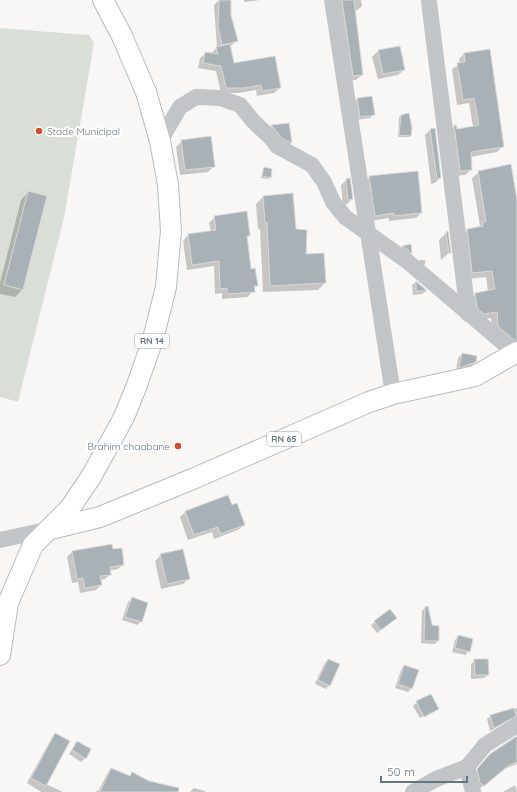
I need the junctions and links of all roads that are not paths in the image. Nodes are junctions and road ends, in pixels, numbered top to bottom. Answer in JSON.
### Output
{"nodes":[{"id":1,"x":103,"y":0,"type":"edge"},
{"id":2,"x":332,"y":0,"type":"edge"},
{"id":3,"x":429,"y":2,"type":"dead end"},
{"id":4,"x":160,"y":141,"type":"junction"},
{"id":5,"x":367,"y":232,"type":"junction"},
{"id":6,"x":468,"y":314,"type":"junction"},
{"id":7,"x":516,"y":353,"type":"edge"},
{"id":8,"x":393,"y":394,"type":"junction"},
{"id":9,"x":51,"y":529,"type":"junction"},
{"id":10,"x":0,"y":540,"type":"edge"},
{"id":11,"x":0,"y":655,"type":"edge"},
{"id":12,"x":517,"y":725,"type":"edge"},
{"id":13,"x":467,"y":767,"type":"junction"},
{"id":14,"x":413,"y":792,"type":"edge"},
{"id":15,"x":473,"y":792,"type":"edge"}],
"edges":[{"from":1,"to":4,"type":"main road","number":"RN 14"},
{"from":2,"to":5,"type":"street"},
{"from":3,"to":6,"type":"street"},
{"from":4,"to":5,"type":"street"},
{"from":4,"to":9,"type":"main road","number":"RN 14"},
{"from":5,"to":6,"type":"street"},
{"from":5,"to":8,"type":"street"},
{"from":6,"to":7,"type":"street"},
{"from":7,"to":8,"type":"main road","number":"RN 65"},
{"from":8,"to":9,"type":"main road","number":"RN 65"},
{"from":9,"to":10,"type":"street"},
{"from":9,"to":11,"type":"main road","number":"RN 14"},
{"from":12,"to":13,"type":"street"},
{"from":13,"to":14,"type":"street"},
{"from":13,"to":15,"type":"street"}]}
